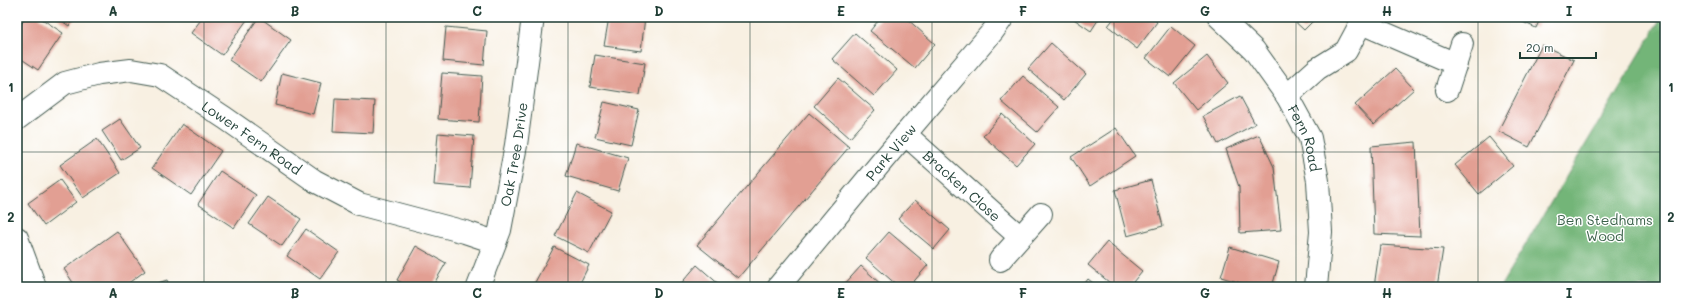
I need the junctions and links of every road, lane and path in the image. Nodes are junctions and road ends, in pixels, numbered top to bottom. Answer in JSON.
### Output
{"nodes":[{"id":1,"x":533,"y":17,"type":"edge"},
{"id":2,"x":1003,"y":17,"type":"edge"},
{"id":3,"x":1219,"y":17,"type":"edge"},
{"id":4,"x":1362,"y":20,"type":"edge"},
{"id":5,"x":1447,"y":90,"type":"dead end"},
{"id":6,"x":1287,"y":96,"type":"junction"},
{"id":7,"x":19,"y":112,"type":"edge"},
{"id":8,"x":905,"y":134,"type":"junction"},
{"id":9,"x":1041,"y":214,"type":"dead end"},
{"id":10,"x":1020,"y":237,"type":"junction"},
{"id":11,"x":17,"y":238,"type":"edge"},
{"id":12,"x":495,"y":242,"type":"junction"},
{"id":13,"x":1000,"y":260,"type":"dead end"},
{"id":14,"x":35,"y":287,"type":"edge"},
{"id":15,"x":478,"y":287,"type":"edge"},
{"id":16,"x":778,"y":287,"type":"edge"},
{"id":17,"x":1316,"y":287,"type":"edge"}],
"edges":[{"from":1,"to":12,"type":"street","name":"Oak Tree Drive"},
{"from":2,"to":8,"type":"street","name":"Park View"},
{"from":3,"to":6,"type":"street","name":"Fern Road"},
{"from":4,"to":5,"type":"street"},
{"from":4,"to":6,"type":"street"},
{"from":6,"to":17,"type":"street","name":"Fern Road"},
{"from":7,"to":12,"type":"street","name":"Lower Fern Road"},
{"from":8,"to":10,"type":"street","name":"Bracken Close"},
{"from":8,"to":16,"type":"street","name":"Park View"},
{"from":9,"to":10,"type":"street"},
{"from":10,"to":13,"type":"street"},
{"from":11,"to":14,"type":"street"},
{"from":12,"to":15,"type":"street","name":"Oak Tree Drive"}]}
